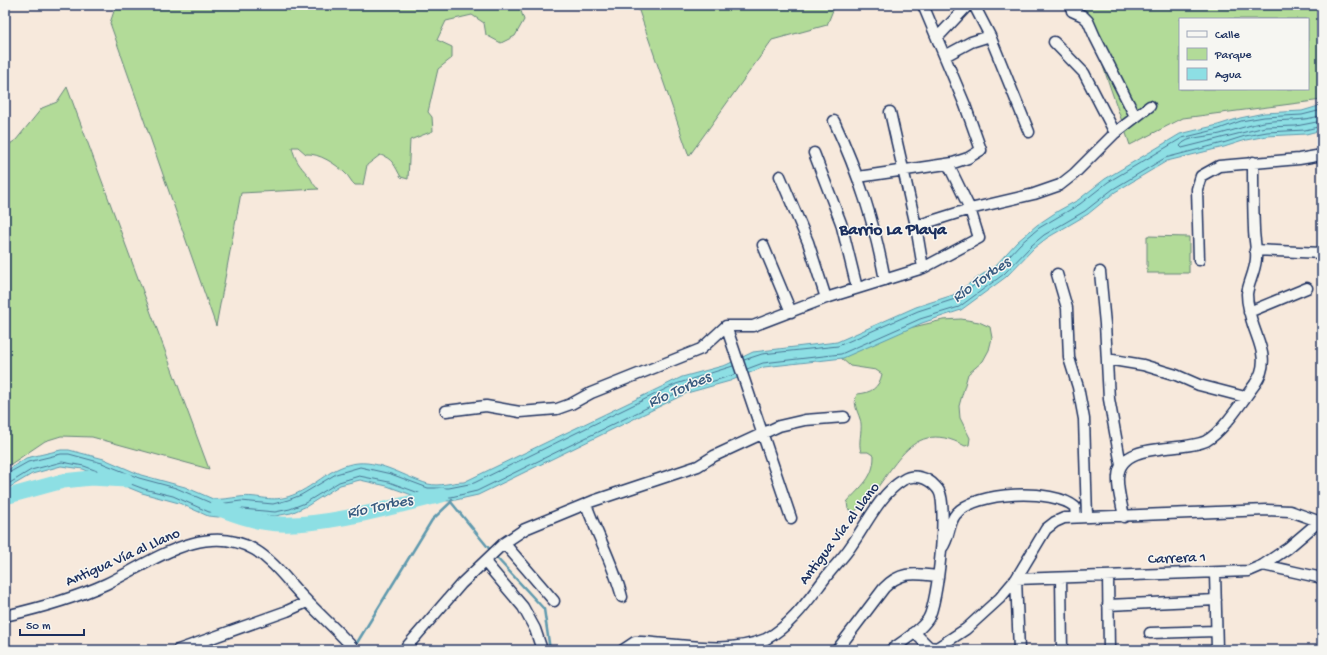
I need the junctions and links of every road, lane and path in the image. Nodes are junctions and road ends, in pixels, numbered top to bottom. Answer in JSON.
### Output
{"nodes":[{"id":1,"x":923,"y":5,"type":"edge"},
{"id":2,"x":968,"y":5,"type":"edge"},
{"id":3,"x":974,"y":5,"type":"edge"},
{"id":4,"x":1072,"y":11,"type":"dead end"},
{"id":5,"x":990,"y":36,"type":"junction"},
{"id":6,"x":937,"y":38,"type":"junction"},
{"id":7,"x":1054,"y":42,"type":"dead end"},
{"id":8,"x":945,"y":56,"type":"junction"},
{"id":9,"x":1150,"y":106,"type":"dead end"},
{"id":10,"x":890,"y":112,"type":"dead end"},
{"id":11,"x":1135,"y":116,"type":"junction"},
{"id":12,"x":834,"y":121,"type":"dead end"},
{"id":13,"x":1029,"y":132,"type":"dead end"},
{"id":14,"x":1115,"y":133,"type":"junction"},
{"id":15,"x":814,"y":153,"type":"dead end"},
{"id":16,"x":1322,"y":155,"type":"edge"},
{"id":17,"x":1253,"y":162,"type":"junction"},
{"id":18,"x":948,"y":164,"type":"junction"},
{"id":19,"x":903,"y":169,"type":"junction"},
{"id":20,"x":780,"y":176,"type":"dead end"},
{"id":21,"x":858,"y":177,"type":"junction"},
{"id":22,"x":970,"y":210,"type":"junction"},
{"id":23,"x":916,"y":226,"type":"junction"},
{"id":24,"x":763,"y":245,"type":"dead end"},
{"id":25,"x":1255,"y":250,"type":"junction"},
{"id":26,"x":1322,"y":253,"type":"edge"},
{"id":27,"x":1199,"y":260,"type":"dead end"},
{"id":28,"x":923,"y":268,"type":"junction"},
{"id":29,"x":1100,"y":272,"type":"dead end"},
{"id":30,"x":1057,"y":274,"type":"dead end"},
{"id":31,"x":885,"y":280,"type":"junction"},
{"id":32,"x":857,"y":288,"type":"junction"},
{"id":33,"x":1307,"y":288,"type":"dead end"},
{"id":34,"x":826,"y":298,"type":"junction"},
{"id":35,"x":791,"y":312,"type":"junction"},
{"id":36,"x":1250,"y":312,"type":"junction"},
{"id":37,"x":726,"y":326,"type":"junction"},
{"id":38,"x":1107,"y":359,"type":"junction"},
{"id":39,"x":1245,"y":397,"type":"junction"},
{"id":40,"x":446,"y":411,"type":"dead end"},
{"id":41,"x":844,"y":417,"type":"dead end"},
{"id":42,"x":761,"y":433,"type":"junction"},
{"id":43,"x":1121,"y":465,"type":"junction"},
{"id":44,"x":586,"y":504,"type":"junction"},
{"id":45,"x":1124,"y":516,"type":"junction"},
{"id":46,"x":1082,"y":517,"type":"junction"},
{"id":47,"x":790,"y":518,"type":"dead end"},
{"id":48,"x":1320,"y":520,"type":"edge"},
{"id":49,"x":504,"y":542,"type":"junction"},
{"id":50,"x":941,"y":549,"type":"junction"},
{"id":51,"x":485,"y":562,"type":"junction"},
{"id":52,"x":1263,"y":565,"type":"junction"},
{"id":53,"x":1215,"y":573,"type":"junction"},
{"id":54,"x":938,"y":576,"type":"junction"},
{"id":55,"x":1108,"y":576,"type":"junction"},
{"id":56,"x":1061,"y":578,"type":"junction"},
{"id":57,"x":1322,"y":578,"type":"edge"},
{"id":58,"x":1016,"y":579,"type":"junction"},
{"id":59,"x":622,"y":597,"type":"dead end"},
{"id":60,"x":1216,"y":600,"type":"junction"},
{"id":61,"x":554,"y":601,"type":"dead end"},
{"id":62,"x":308,"y":602,"type":"junction"},
{"id":63,"x":1108,"y":605,"type":"junction"},
{"id":64,"x":5,"y":616,"type":"edge"},
{"id":65,"x":914,"y":632,"type":"junction"},
{"id":66,"x":1216,"y":632,"type":"junction"},
{"id":67,"x":1150,"y":633,"type":"dead end"},
{"id":68,"x":202,"y":646,"type":"edge"},
{"id":69,"x":673,"y":647,"type":"edge"},
{"id":70,"x":178,"y":650,"type":"edge"},
{"id":71,"x":355,"y":650,"type":"edge"},
{"id":72,"x":404,"y":650,"type":"edge"},
{"id":73,"x":542,"y":650,"type":"edge"},
{"id":74,"x":623,"y":650,"type":"edge"},
{"id":75,"x":837,"y":650,"type":"edge"},
{"id":76,"x":892,"y":650,"type":"edge"},
{"id":77,"x":1019,"y":650,"type":"edge"},
{"id":78,"x":1062,"y":650,"type":"edge"},
{"id":79,"x":1108,"y":650,"type":"edge"},
{"id":80,"x":1217,"y":650,"type":"edge"}],
"edges":[{"from":1,"to":6,"type":"street"},
{"from":2,"to":6,"type":"street"},
{"from":3,"to":5,"type":"street"},
{"from":4,"to":11,"type":"street"},
{"from":5,"to":8,"type":"street"},
{"from":5,"to":13,"type":"street"},
{"from":6,"to":8,"type":"street"},
{"from":7,"to":14,"type":"street"},
{"from":8,"to":18,"type":"street"},
{"from":9,"to":11,"type":"street"},
{"from":10,"to":19,"type":"street"},
{"from":11,"to":14,"type":"street"},
{"from":12,"to":21,"type":"street"},
{"from":14,"to":22,"type":"street"},
{"from":15,"to":32,"type":"street"},
{"from":16,"to":17,"type":"street"},
{"from":17,"to":25,"type":"street"},
{"from":17,"to":27,"type":"street"},
{"from":18,"to":19,"type":"street"},
{"from":18,"to":22,"type":"street"},
{"from":19,"to":21,"type":"street"},
{"from":19,"to":23,"type":"street"},
{"from":20,"to":34,"type":"street"},
{"from":21,"to":31,"type":"street"},
{"from":22,"to":23,"type":"street"},
{"from":22,"to":28,"type":"street"},
{"from":23,"to":28,"type":"street"},
{"from":24,"to":35,"type":"street"},
{"from":25,"to":26,"type":"street"},
{"from":25,"to":36,"type":"street"},
{"from":28,"to":31,"type":"street"},
{"from":29,"to":38,"type":"street"},
{"from":30,"to":46,"type":"street"},
{"from":31,"to":32,"type":"street"},
{"from":32,"to":34,"type":"street"},
{"from":33,"to":36,"type":"street"},
{"from":34,"to":35,"type":"street"},
{"from":35,"to":37,"type":"street"},
{"from":36,"to":39,"type":"street"},
{"from":37,"to":40,"type":"street"},
{"from":37,"to":42,"type":"street"},
{"from":38,"to":39,"type":"street"},
{"from":38,"to":43,"type":"street"},
{"from":39,"to":43,"type":"street"},
{"from":41,"to":42,"type":"street"},
{"from":42,"to":44,"type":"street"},
{"from":42,"to":47,"type":"street"},
{"from":43,"to":45,"type":"street"},
{"from":44,"to":49,"type":"street"},
{"from":44,"to":59,"type":"street"},
{"from":45,"to":46,"type":"street"},
{"from":45,"to":48,"type":"street"},
{"from":46,"to":50,"type":"street"},
{"from":46,"to":58,"type":"street"},
{"from":48,"to":52,"type":"street","name":"Carrera 1"},
{"from":49,"to":51,"type":"street"},
{"from":49,"to":61,"type":"street"},
{"from":50,"to":54,"type":"street","name":"Antigua Vía al Llano"},
{"from":50,"to":69,"type":"street","name":"Antigua Vía al Llano"},
{"from":51,"to":72,"type":"street"},
{"from":51,"to":73,"type":"street"},
{"from":52,"to":53,"type":"street","name":"Carrera 1"},
{"from":52,"to":57,"type":"street"},
{"from":53,"to":55,"type":"street","name":"Carrera 1"},
{"from":53,"to":60,"type":"street"},
{"from":54,"to":65,"type":"street","name":"Antigua Vía al Llano"},
{"from":54,"to":75,"type":"street"},
{"from":55,"to":56,"type":"street","name":"Carrera 1"},
{"from":55,"to":63,"type":"street"},
{"from":56,"to":58,"type":"street","name":"Carrera 1"},
{"from":56,"to":78,"type":"street"},
{"from":58,"to":65,"type":"street"},
{"from":58,"to":77,"type":"street"},
{"from":60,"to":63,"type":"street"},
{"from":60,"to":66,"type":"street"},
{"from":62,"to":64,"type":"street","name":"Antigua Vía al Llano"},
{"from":62,"to":68,"type":"street"},
{"from":62,"to":71,"type":"street","name":"Antigua Vía al Llano"},
{"from":63,"to":79,"type":"street"},
{"from":65,"to":76,"type":"street","name":"Antigua Vía al Llano"},
{"from":66,"to":67,"type":"street"},
{"from":66,"to":80,"type":"street"},
{"from":68,"to":70,"type":"street"},
{"from":69,"to":74,"type":"street","name":"Antigua Vía al Llano"}]}
